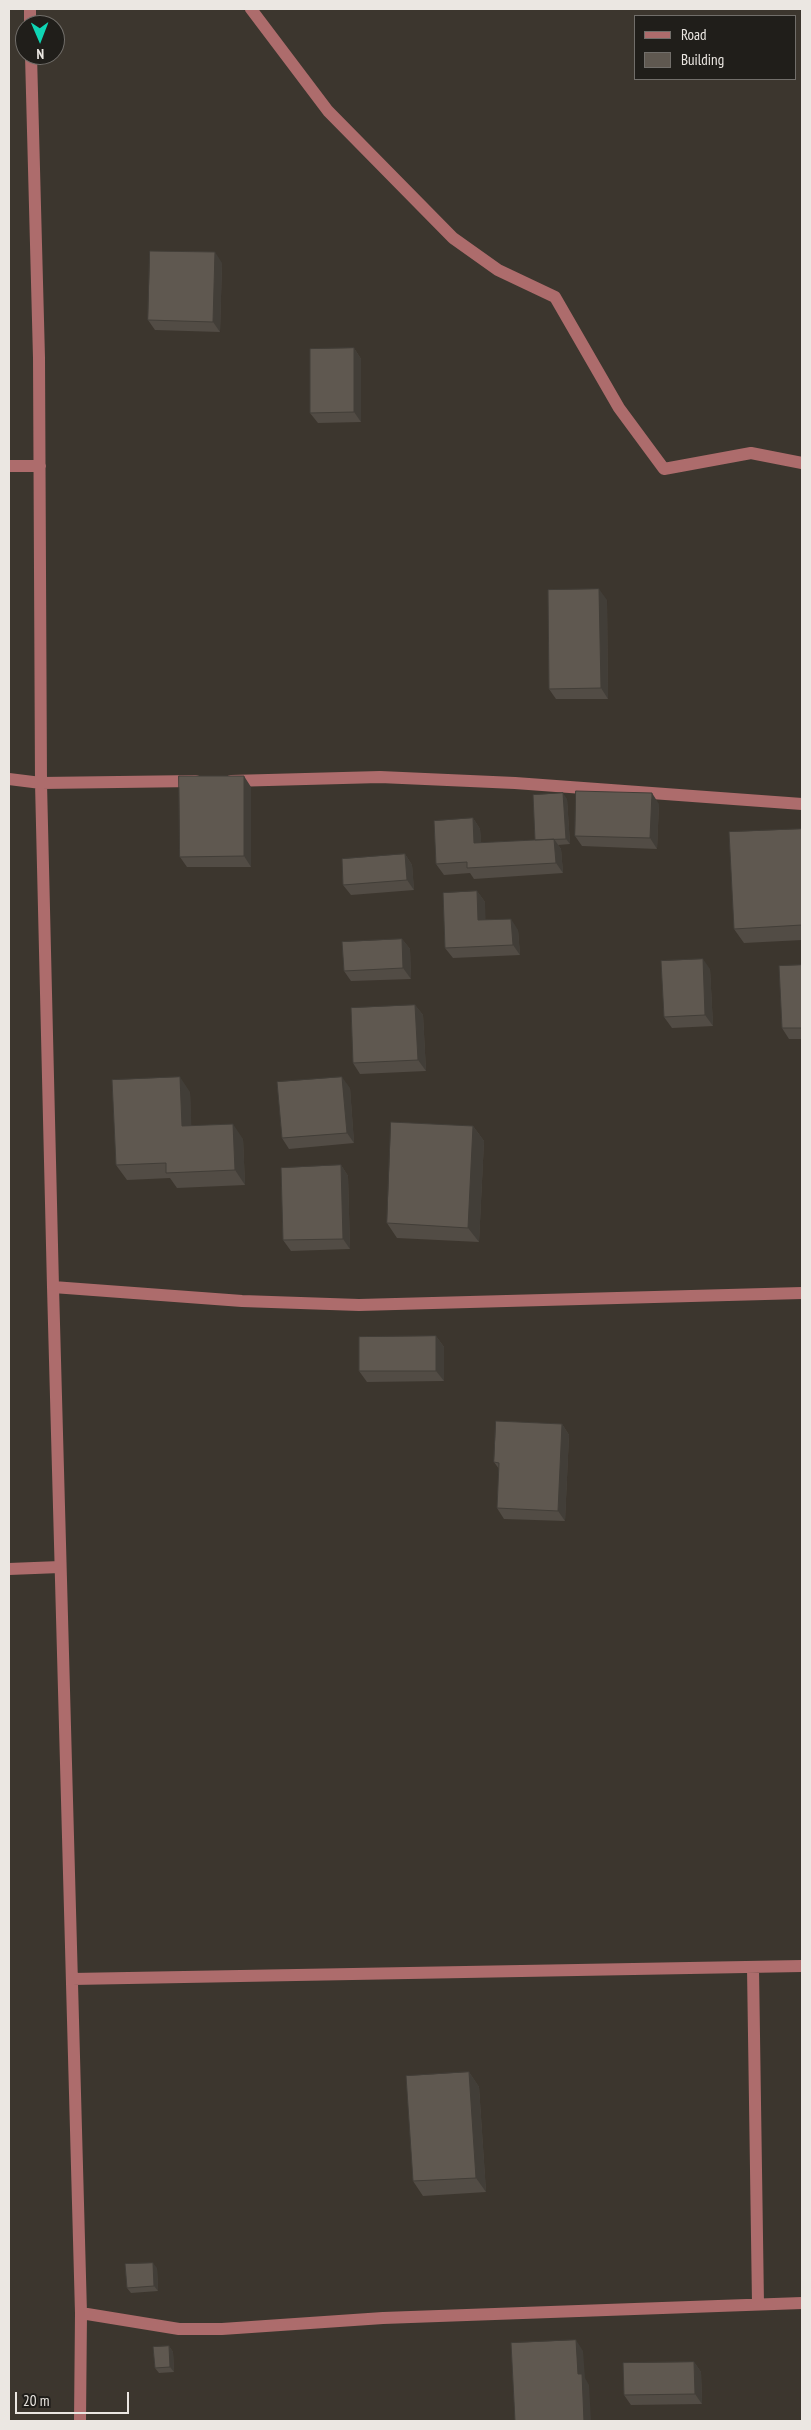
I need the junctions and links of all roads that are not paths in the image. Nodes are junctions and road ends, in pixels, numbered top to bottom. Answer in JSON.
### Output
{"nodes":[{"id":1,"x":251,"y":9,"type":"edge"},
{"id":2,"x":31,"y":65,"type":"edge"},
{"id":3,"x":802,"y":463,"type":"edge"},
{"id":4,"x":9,"y":466,"type":"edge"},
{"id":5,"x":40,"y":466,"type":"junction"},
{"id":6,"x":9,"y":779,"type":"edge"},
{"id":7,"x":41,"y":783,"type":"junction"},
{"id":8,"x":802,"y":804,"type":"edge"},
{"id":9,"x":53,"y":1287,"type":"junction"},
{"id":10,"x":802,"y":1293,"type":"edge"},
{"id":11,"x":60,"y":1567,"type":"junction"},
{"id":12,"x":9,"y":1570,"type":"edge"},
{"id":13,"x":802,"y":1966,"type":"edge"},
{"id":14,"x":753,"y":1968,"type":"junction"},
{"id":15,"x":72,"y":1979,"type":"junction"},
{"id":16,"x":802,"y":2303,"type":"edge"},
{"id":17,"x":758,"y":2304,"type":"junction"},
{"id":18,"x":81,"y":2313,"type":"junction"},
{"id":19,"x":80,"y":2421,"type":"edge"}],
"edges":[{"from":1,"to":3,"type":"street"},
{"from":2,"to":5,"type":"street"},
{"from":4,"to":5,"type":"street"},
{"from":5,"to":7,"type":"street"},
{"from":6,"to":7,"type":"street"},
{"from":7,"to":8,"type":"street"},
{"from":7,"to":9,"type":"street"},
{"from":9,"to":10,"type":"street"},
{"from":9,"to":11,"type":"street"},
{"from":11,"to":12,"type":"street"},
{"from":11,"to":15,"type":"street"},
{"from":13,"to":14,"type":"street"},
{"from":14,"to":15,"type":"street"},
{"from":14,"to":17,"type":"street"},
{"from":15,"to":18,"type":"street"},
{"from":16,"to":17,"type":"street"},
{"from":17,"to":18,"type":"street"},
{"from":18,"to":19,"type":"street"}]}
